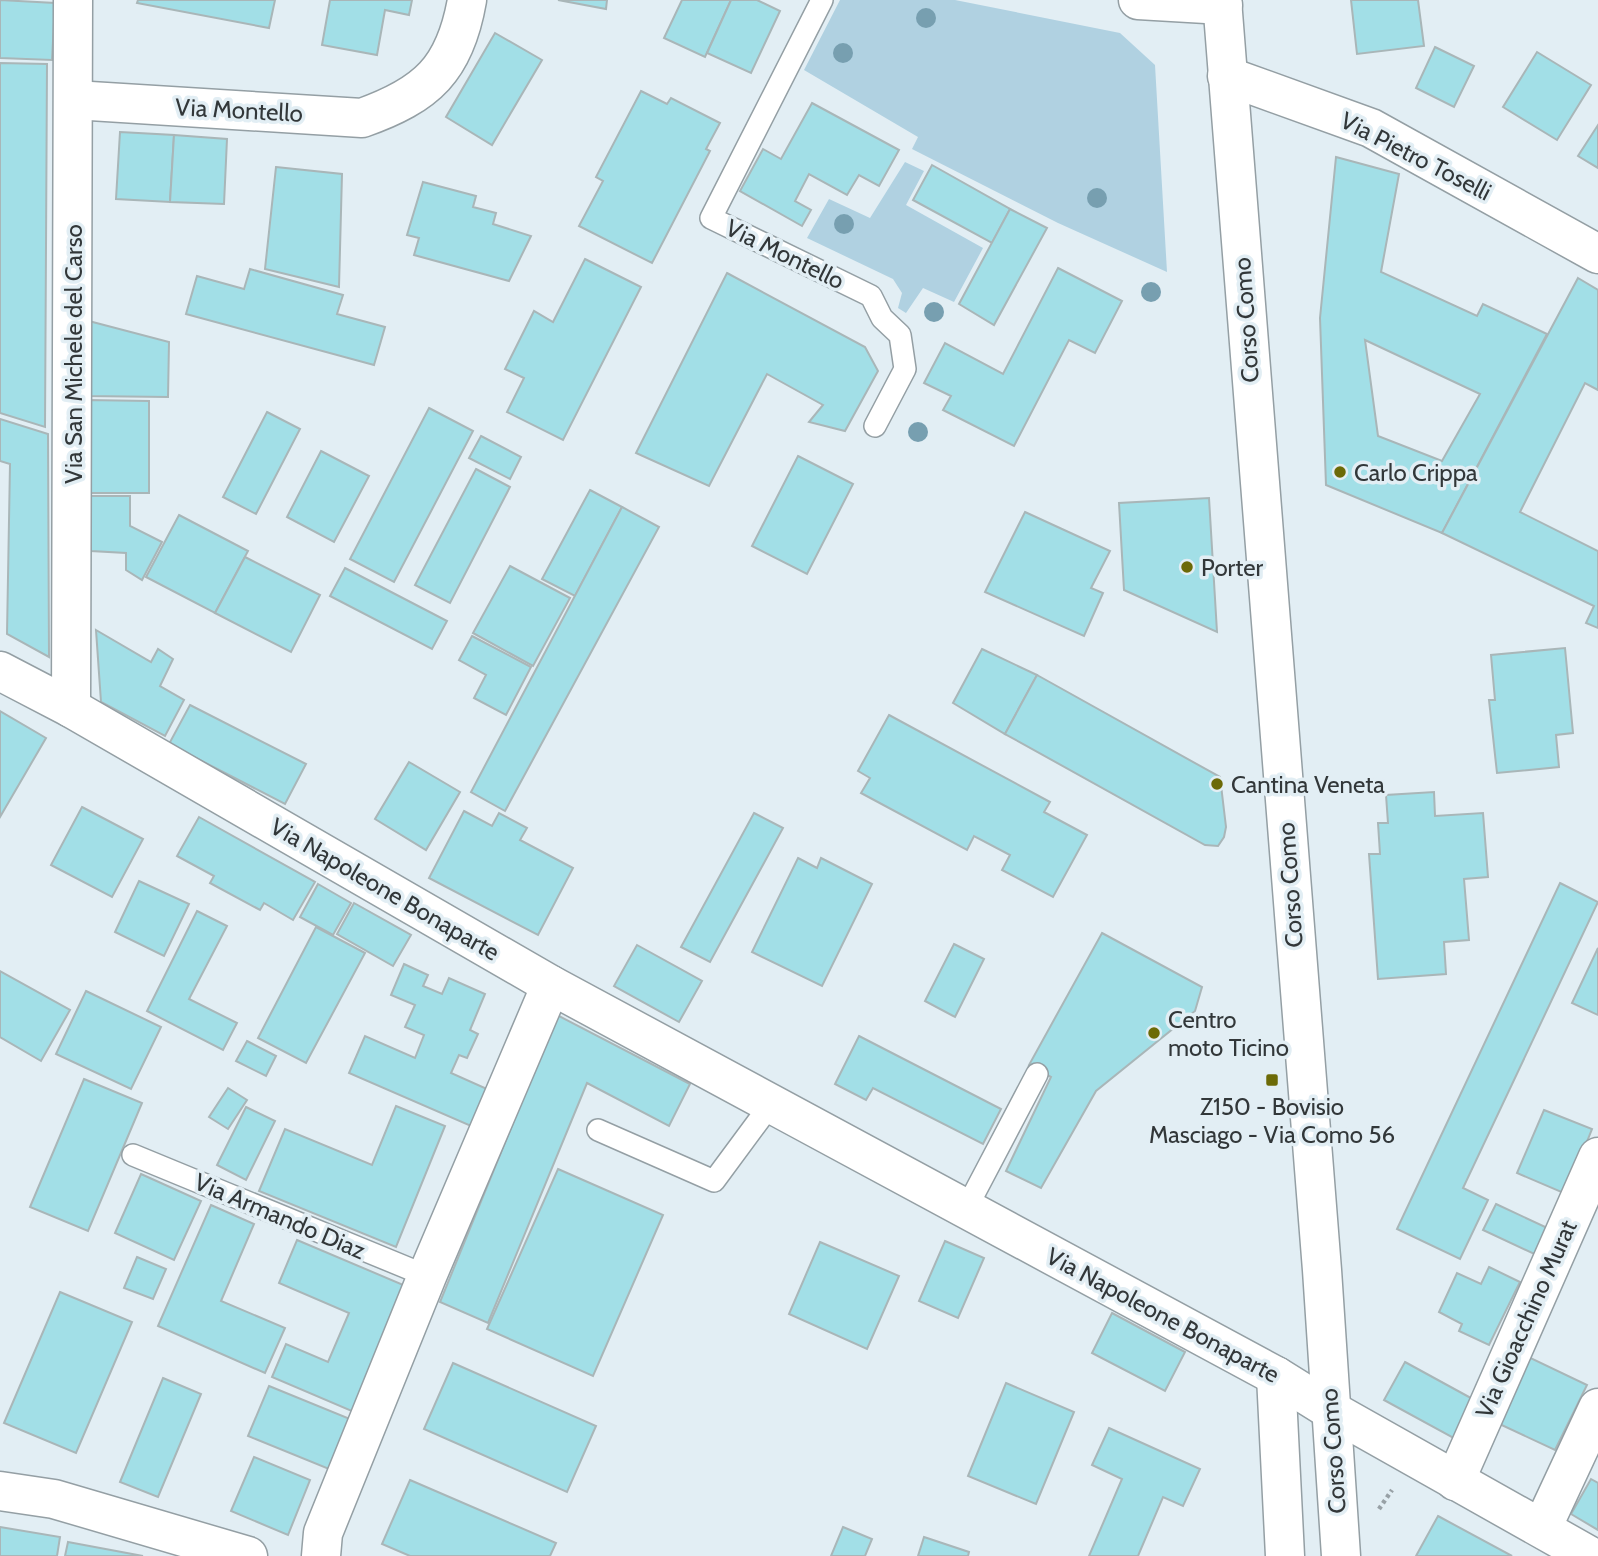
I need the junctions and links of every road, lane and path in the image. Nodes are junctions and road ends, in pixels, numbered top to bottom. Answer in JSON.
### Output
{"nodes":[{"id":1,"x":73,"y":0,"type":"edge"},
{"id":2,"x":467,"y":0,"type":"edge"},
{"id":3,"x":822,"y":0,"type":"edge"},
{"id":4,"x":1138,"y":0,"type":"edge"},
{"id":5,"x":1223,"y":3,"type":"edge"},
{"id":6,"x":1227,"y":76,"type":"junction"},
{"id":7,"x":74,"y":100,"type":"junction"},
{"id":8,"x":1598,"y":254,"type":"edge"},
{"id":9,"x":875,"y":426,"type":"dead end"},
{"id":10,"x":0,"y":671,"type":"edge"},
{"id":11,"x":71,"y":708,"type":"junction"},
{"id":12,"x":551,"y":985,"type":"junction"},
{"id":13,"x":1037,"y":1074,"type":"dead end"},
{"id":14,"x":771,"y":1104,"type":"junction"},
{"id":15,"x":598,"y":1130,"type":"dead end"},
{"id":16,"x":134,"y":1155,"type":"dead end"},
{"id":17,"x":1598,"y":1157,"type":"edge"},
{"id":18,"x":966,"y":1209,"type":"junction"},
{"id":19,"x":427,"y":1276,"type":"junction"},
{"id":20,"x":1276,"y":1376,"type":"junction"},
{"id":21,"x":1598,"y":1408,"type":"edge"},
{"id":22,"x":1329,"y":1409,"type":"junction"},
{"id":23,"x":1455,"y":1481,"type":"junction"},
{"id":24,"x":1399,"y":1485,"type":"dead end"},
{"id":25,"x":0,"y":1491,"type":"edge"},
{"id":26,"x":1378,"y":1510,"type":"dead end"},
{"id":27,"x":1542,"y":1528,"type":"junction"},
{"id":28,"x":247,"y":1556,"type":"edge"},
{"id":29,"x":321,"y":1556,"type":"edge"},
{"id":30,"x":1285,"y":1556,"type":"edge"},
{"id":31,"x":1341,"y":1556,"type":"edge"},
{"id":32,"x":1590,"y":1556,"type":"edge"}],
"edges":[{"from":1,"to":7,"type":"street","name":"Via San Michele del Carso"},
{"from":2,"to":7,"type":"street","name":"Via Montello"},
{"from":3,"to":9,"type":"lane","name":"Via Montello"},
{"from":4,"to":5,"type":"street","name":"Corso Como"},
{"from":5,"to":6,"type":"street","name":"Corso Como"},
{"from":6,"to":8,"type":"street","name":"Via Pietro Toselli"},
{"from":6,"to":22,"type":"street","name":"Corso Como"},
{"from":7,"to":11,"type":"street","name":"Via San Michele del Carso"},
{"from":10,"to":11,"type":"street","name":"Via Napoleone Bonaparte"},
{"from":11,"to":12,"type":"street","name":"Via Napoleone Bonaparte"},
{"from":12,"to":14,"type":"street","name":"Via Napoleone Bonaparte"},
{"from":12,"to":19,"type":"street"},
{"from":13,"to":18,"type":"lane"},
{"from":14,"to":15,"type":"lane"},
{"from":14,"to":18,"type":"street","name":"Via Napoleone Bonaparte"},
{"from":16,"to":19,"type":"lane","name":"Via Armando Diaz"},
{"from":17,"to":23,"type":"street","name":"Via Gioacchino Murat"},
{"from":18,"to":20,"type":"street","name":"Via Napoleone Bonaparte"},
{"from":19,"to":29,"type":"street"},
{"from":20,"to":22,"type":"street","name":"Via Napoleone Bonaparte"},
{"from":20,"to":30,"type":"street"},
{"from":21,"to":27,"type":"street"},
{"from":22,"to":23,"type":"street","name":"Via Napoleone Bonaparte"},
{"from":22,"to":31,"type":"street","name":"Corso Como"},
{"from":23,"to":27,"type":"street","name":"Via Napoleone Bonaparte"},
{"from":24,"to":26,"type":"path"},
{"from":25,"to":28,"type":"street"},
{"from":27,"to":32,"type":"street","name":"Via Napoleone Bonaparte"}]}
